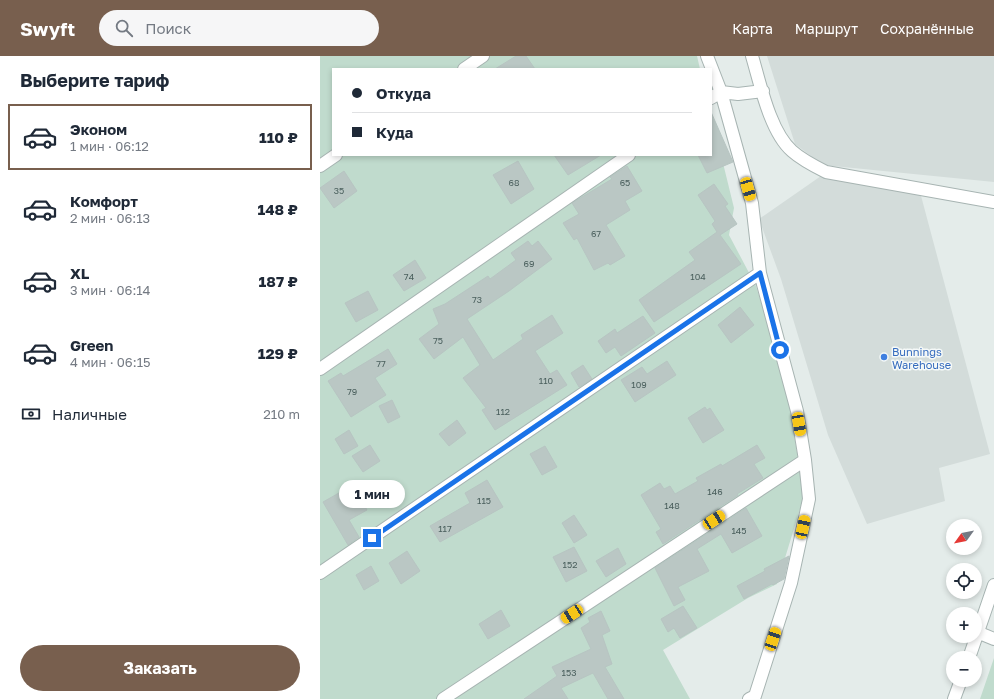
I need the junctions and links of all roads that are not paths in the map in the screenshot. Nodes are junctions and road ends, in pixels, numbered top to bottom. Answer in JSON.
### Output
{"nodes":[{"id":1,"x":483,"y":56,"type":"edge"},
{"id":2,"x":707,"y":56,"type":"edge"},
{"id":3,"x":752,"y":56,"type":"edge"},
{"id":4,"x":465,"y":68,"type":"edge"},
{"id":5,"x":710,"y":68,"type":"edge"},
{"id":6,"x":712,"y":78,"type":"edge"},
{"id":7,"x":763,"y":91,"type":"junction"},
{"id":8,"x":716,"y":95,"type":"edge"},
{"id":9,"x":335,"y":156,"type":"edge"},
{"id":10,"x":628,"y":156,"type":"edge"},
{"id":11,"x":320,"y":166,"type":"edge"},
{"id":12,"x":994,"y":202,"type":"edge"},
{"id":13,"x":760,"y":273,"type":"junction"},
{"id":14,"x":320,"y":369,"type":"edge"},
{"id":15,"x":805,"y":460,"type":"junction"},
{"id":16,"x":320,"y":574,"type":"edge"},
{"id":17,"x":994,"y":585,"type":"edge"},
{"id":18,"x":982,"y":620,"type":"edge"},
{"id":19,"x":982,"y":634,"type":"edge"},
{"id":20,"x":994,"y":639,"type":"edge"},
{"id":21,"x":958,"y":687,"type":"edge"},
{"id":22,"x":754,"y":698,"type":"edge"},
{"id":23,"x":443,"y":699,"type":"edge"},
{"id":24,"x":954,"y":699,"type":"edge"}],
"edges":[{"from":1,"to":4,"type":"street"},
{"from":2,"to":5,"type":"street"},
{"from":3,"to":7,"type":"street"},
{"from":6,"to":8,"type":"street"},
{"from":7,"to":8,"type":"street"},
{"from":7,"to":12,"type":"street"},
{"from":8,"to":13,"type":"street"},
{"from":9,"to":11,"type":"street"},
{"from":10,"to":14,"type":"street"},
{"from":13,"to":15,"type":"street"},
{"from":13,"to":16,"type":"street"},
{"from":15,"to":22,"type":"street"},
{"from":15,"to":23,"type":"street"},
{"from":17,"to":18,"type":"street"},
{"from":19,"to":20,"type":"street"},
{"from":21,"to":24,"type":"street"}]}
